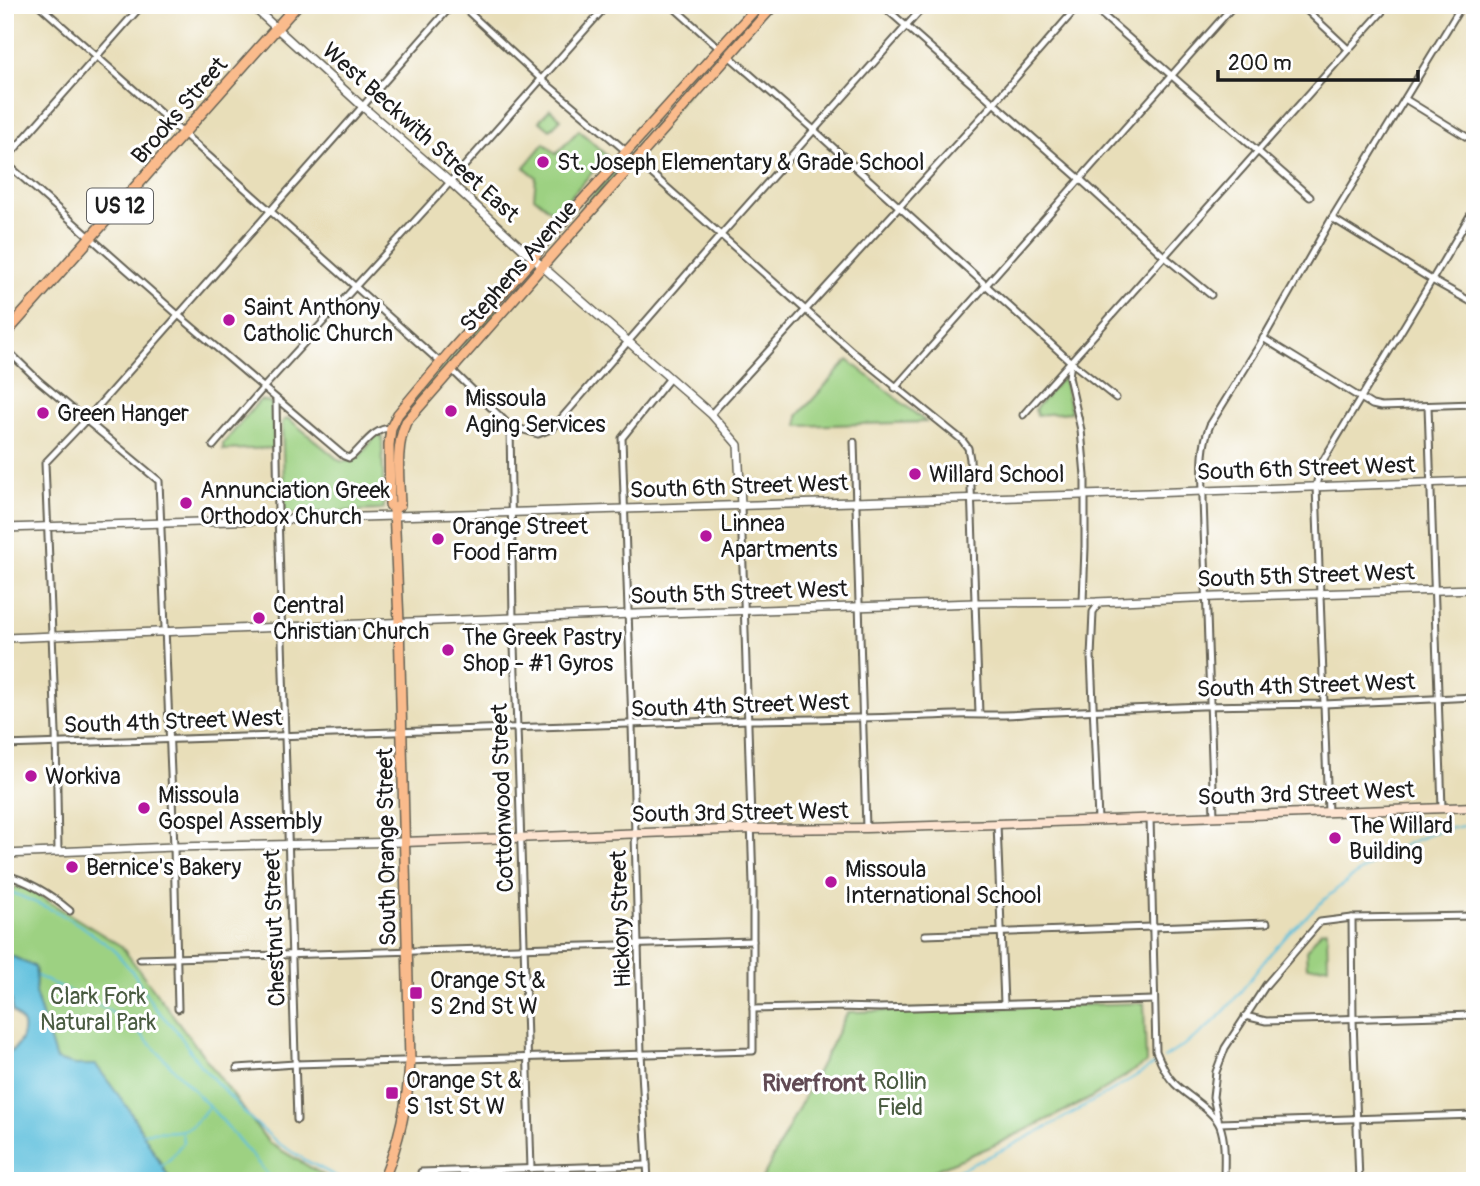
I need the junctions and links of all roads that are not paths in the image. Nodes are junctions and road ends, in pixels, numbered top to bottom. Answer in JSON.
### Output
{"nodes":[{"id":1,"x":40,"y":5,"type":"edge"},
{"id":2,"x":142,"y":5,"type":"edge"},
{"id":3,"x":251,"y":5,"type":"edge"},
{"id":4,"x":297,"y":5,"type":"edge"},
{"id":5,"x":452,"y":5,"type":"edge"},
{"id":6,"x":461,"y":5,"type":"edge"},
{"id":7,"x":607,"y":5,"type":"edge"},
{"id":8,"x":671,"y":5,"type":"edge"},
{"id":9,"x":759,"y":5,"type":"edge"},
{"id":10,"x":774,"y":5,"type":"edge"},
{"id":11,"x":882,"y":5,"type":"edge"},
{"id":12,"x":925,"y":5,"type":"edge"},
{"id":13,"x":1080,"y":5,"type":"edge"},
{"id":14,"x":1091,"y":5,"type":"edge"},
{"id":15,"x":1234,"y":5,"type":"edge"},
{"id":16,"x":1301,"y":5,"type":"edge"},
{"id":17,"x":1388,"y":5,"type":"edge"},
{"id":18,"x":1462,"y":5,"type":"edge"},
{"id":19,"x":906,"y":27,"type":"junction"},
{"id":20,"x":276,"y":28,"type":"junction"},
{"id":21,"x":1348,"y":48,"type":"junction"},
{"id":22,"x":720,"y":49,"type":"junction"},
{"id":23,"x":729,"y":56,"type":"junction"},
{"id":24,"x":97,"y":57,"type":"junction"},
{"id":25,"x":1172,"y":76,"type":"junction"},
{"id":26,"x":542,"y":80,"type":"junction"},
{"id":27,"x":1405,"y":99,"type":"junction"},
{"id":28,"x":993,"y":104,"type":"junction"},
{"id":29,"x":362,"y":106,"type":"junction"},
{"id":30,"x":814,"y":131,"type":"junction"},
{"id":31,"x":184,"y":134,"type":"junction"},
{"id":32,"x":1475,"y":142,"type":"edge"},
{"id":33,"x":1258,"y":151,"type":"junction"},
{"id":34,"x":627,"y":152,"type":"junction"},
{"id":35,"x":636,"y":160,"type":"junction"},
{"id":36,"x":5,"y":161,"type":"edge"},
{"id":37,"x":1080,"y":179,"type":"junction"},
{"id":38,"x":450,"y":182,"type":"junction"},
{"id":39,"x":1310,"y":197,"type":"dead end"},
{"id":40,"x":1475,"y":206,"type":"edge"},
{"id":41,"x":899,"y":208,"type":"junction"},
{"id":42,"x":270,"y":211,"type":"junction"},
{"id":43,"x":1332,"y":218,"type":"junction"},
{"id":44,"x":720,"y":236,"type":"junction"},
{"id":45,"x":92,"y":238,"type":"junction"},
{"id":46,"x":1164,"y":257,"type":"junction"},
{"id":47,"x":534,"y":258,"type":"junction"},
{"id":48,"x":543,"y":266,"type":"junction"},
{"id":49,"x":1432,"y":280,"type":"junction"},
{"id":50,"x":986,"y":285,"type":"junction"},
{"id":51,"x":356,"y":287,"type":"junction"},
{"id":52,"x":1211,"y":295,"type":"dead end"},
{"id":53,"x":1475,"y":304,"type":"edge"},
{"id":54,"x":806,"y":311,"type":"junction"},
{"id":55,"x":177,"y":314,"type":"junction"},
{"id":56,"x":5,"y":334,"type":"edge"},
{"id":57,"x":1263,"y":338,"type":"junction"},
{"id":58,"x":628,"y":341,"type":"junction"},
{"id":59,"x":5,"y":348,"type":"edge"},
{"id":60,"x":1071,"y":362,"type":"junction"},
{"id":61,"x":441,"y":363,"type":"junction"},
{"id":62,"x":452,"y":370,"type":"junction"},
{"id":63,"x":670,"y":378,"type":"junction"},
{"id":64,"x":264,"y":387,"type":"junction"},
{"id":65,"x":895,"y":388,"type":"junction"},
{"id":66,"x":1116,"y":398,"type":"dead end"},
{"id":67,"x":1361,"y":398,"type":"junction"},
{"id":68,"x":276,"y":400,"type":"junction"},
{"id":69,"x":1475,"y":404,"type":"edge"},
{"id":70,"x":1428,"y":406,"type":"junction"},
{"id":71,"x":711,"y":414,"type":"junction"},
{"id":72,"x":1023,"y":415,"type":"dead end"},
{"id":73,"x":86,"y":420,"type":"junction"},
{"id":74,"x":510,"y":426,"type":"junction"},
{"id":75,"x":391,"y":428,"type":"junction"},
{"id":76,"x":854,"y":442,"type":"dead end"},
{"id":77,"x":216,"y":443,"type":"dead end"},
{"id":78,"x":1475,"y":481,"type":"edge"},
{"id":79,"x":1431,"y":482,"type":"junction"},
{"id":80,"x":1316,"y":486,"type":"junction"},
{"id":81,"x":1203,"y":490,"type":"junction"},
{"id":82,"x":1086,"y":494,"type":"junction"},
{"id":83,"x":971,"y":497,"type":"junction"},
{"id":84,"x":855,"y":501,"type":"junction"},
{"id":85,"x":741,"y":505,"type":"junction"},
{"id":86,"x":624,"y":509,"type":"junction"},
{"id":87,"x":395,"y":513,"type":"junction"},
{"id":88,"x":510,"y":513,"type":"junction"},
{"id":89,"x":278,"y":520,"type":"junction"},
{"id":90,"x":162,"y":524,"type":"junction"},
{"id":91,"x":48,"y":527,"type":"junction"},
{"id":92,"x":5,"y":528,"type":"edge"},
{"id":93,"x":1475,"y":589,"type":"edge"},
{"id":94,"x":1436,"y":590,"type":"junction"},
{"id":95,"x":1320,"y":594,"type":"junction"},
{"id":96,"x":1206,"y":597,"type":"junction"},
{"id":97,"x":1083,"y":602,"type":"junction"},
{"id":98,"x":1100,"y":602,"type":"junction"},
{"id":99,"x":975,"y":603,"type":"junction"},
{"id":100,"x":859,"y":608,"type":"junction"},
{"id":101,"x":744,"y":611,"type":"junction"},
{"id":102,"x":629,"y":614,"type":"junction"},
{"id":103,"x":513,"y":618,"type":"junction"},
{"id":104,"x":399,"y":622,"type":"junction"},
{"id":105,"x":282,"y":626,"type":"junction"},
{"id":106,"x":165,"y":631,"type":"junction"},
{"id":107,"x":52,"y":636,"type":"junction"},
{"id":108,"x":5,"y":638,"type":"edge"},
{"id":109,"x":1475,"y":697,"type":"edge"},
{"id":110,"x":1438,"y":699,"type":"junction"},
{"id":111,"x":1324,"y":704,"type":"junction"},
{"id":112,"x":1209,"y":706,"type":"junction"},
{"id":113,"x":1094,"y":710,"type":"junction"},
{"id":114,"x":979,"y":714,"type":"junction"},
{"id":115,"x":862,"y":719,"type":"junction"},
{"id":116,"x":749,"y":720,"type":"junction"},
{"id":117,"x":632,"y":725,"type":"junction"},
{"id":118,"x":516,"y":729,"type":"junction"},
{"id":119,"x":402,"y":733,"type":"junction"},
{"id":120,"x":286,"y":735,"type":"junction"},
{"id":121,"x":169,"y":740,"type":"junction"},
{"id":122,"x":56,"y":743,"type":"junction"},
{"id":123,"x":5,"y":745,"type":"edge"},
{"id":124,"x":1475,"y":807,"type":"edge"},
{"id":125,"x":1443,"y":808,"type":"junction"},
{"id":126,"x":1328,"y":812,"type":"junction"},
{"id":127,"x":1213,"y":816,"type":"junction"},
{"id":128,"x":1150,"y":818,"type":"junction"},
{"id":129,"x":1098,"y":820,"type":"junction"},
{"id":130,"x":997,"y":824,"type":"junction"},
{"id":131,"x":866,"y":828,"type":"junction"},
{"id":132,"x":751,"y":829,"type":"junction"},
{"id":133,"x":635,"y":833,"type":"junction"},
{"id":134,"x":521,"y":837,"type":"junction"},
{"id":135,"x":404,"y":842,"type":"junction"},
{"id":136,"x":289,"y":844,"type":"junction"},
{"id":137,"x":174,"y":847,"type":"junction"},
{"id":138,"x":58,"y":851,"type":"junction"},
{"id":139,"x":5,"y":854,"type":"edge"},
{"id":140,"x":5,"y":875,"type":"edge"},
{"id":141,"x":70,"y":911,"type":"dead end"},
{"id":142,"x":1475,"y":916,"type":"edge"},
{"id":143,"x":1352,"y":918,"type":"junction"},
{"id":144,"x":1267,"y":923,"type":"dead end"},
{"id":145,"x":1153,"y":927,"type":"junction"},
{"id":146,"x":1002,"y":933,"type":"junction"},
{"id":147,"x":925,"y":935,"type":"dead end"},
{"id":148,"x":753,"y":941,"type":"junction"},
{"id":149,"x":638,"y":943,"type":"junction"},
{"id":150,"x":524,"y":947,"type":"junction"},
{"id":151,"x":407,"y":950,"type":"junction"},
{"id":152,"x":293,"y":954,"type":"junction"},
{"id":153,"x":177,"y":957,"type":"junction"},
{"id":154,"x":140,"y":959,"type":"dead end"},
{"id":155,"x":1154,"y":1000,"type":"junction"},
{"id":156,"x":1004,"y":1004,"type":"junction"},
{"id":157,"x":178,"y":1009,"type":"dead end"},
{"id":158,"x":753,"y":1009,"type":"junction"},
{"id":159,"x":1475,"y":1015,"type":"edge"},
{"id":160,"x":1245,"y":1016,"type":"junction"},
{"id":161,"x":1353,"y":1020,"type":"junction"},
{"id":162,"x":641,"y":1053,"type":"junction"},
{"id":163,"x":527,"y":1057,"type":"junction"},
{"id":164,"x":410,"y":1061,"type":"junction"},
{"id":165,"x":295,"y":1064,"type":"junction"},
{"id":166,"x":237,"y":1068,"type":"dead end"},
{"id":167,"x":1475,"y":1115,"type":"edge"},
{"id":168,"x":1358,"y":1118,"type":"junction"},
{"id":169,"x":297,"y":1120,"type":"dead end"},
{"id":170,"x":1219,"y":1123,"type":"junction"},
{"id":171,"x":647,"y":1165,"type":"junction"},
{"id":172,"x":531,"y":1169,"type":"junction"},
{"id":173,"x":421,"y":1172,"type":"dead end"},
{"id":174,"x":383,"y":1181,"type":"edge"},
{"id":175,"x":648,"y":1181,"type":"edge"},
{"id":176,"x":1224,"y":1181,"type":"edge"},
{"id":177,"x":1359,"y":1181,"type":"edge"}],
"edges":[{"from":1,"to":24,"type":"street"},
{"from":2,"to":24,"type":"street"},
{"from":3,"to":20,"type":"street","name":"West Beckwith Street East"},
{"from":4,"to":20,"type":"highway","name":"Brooks Street","number":"US 12"},
{"from":5,"to":29,"type":"street"},
{"from":6,"to":26,"type":"street"},
{"from":7,"to":26,"type":"street"},
{"from":8,"to":22,"type":"street"},
{"from":9,"to":22,"type":"main road","name":"Stephens Avenue"},
{"from":10,"to":23,"type":"main road","name":"Stephens Avenue"},
{"from":11,"to":19,"type":"street"},
{"from":12,"to":19,"type":"street"},
{"from":13,"to":28,"type":"street"},
{"from":14,"to":25,"type":"street"},
{"from":15,"to":25,"type":"street"},
{"from":16,"to":21,"type":"street"},
{"from":17,"to":21,"type":"street"},
{"from":18,"to":27,"type":"street"},
{"from":19,"to":28,"type":"street"},
{"from":19,"to":30,"type":"street"},
{"from":20,"to":29,"type":"street","name":"West Beckwith Street East"},
{"from":20,"to":31,"type":"highway","name":"Brooks Street","number":"US 12"},
{"from":21,"to":33,"type":"street"},
{"from":22,"to":23,"type":"main road"},
{"from":22,"to":34,"type":"main road","name":"Stephens Avenue"},
{"from":23,"to":30,"type":"street"},
{"from":23,"to":35,"type":"main road","name":"Stephens Avenue"},
{"from":24,"to":31,"type":"street"},
{"from":24,"to":36,"type":"street"},
{"from":25,"to":33,"type":"street"},
{"from":25,"to":37,"type":"street"},
{"from":26,"to":34,"type":"street"},
{"from":26,"to":38,"type":"street"},
{"from":27,"to":32,"type":"street"},
{"from":27,"to":43,"type":"street"},
{"from":28,"to":37,"type":"street"},
{"from":28,"to":41,"type":"street"},
{"from":29,"to":38,"type":"street","name":"West Beckwith Street East"},
{"from":29,"to":42,"type":"street"},
{"from":30,"to":41,"type":"street"},
{"from":30,"to":44,"type":"street"},
{"from":31,"to":42,"type":"street"},
{"from":31,"to":45,"type":"highway","name":"Brooks Street","number":"US 12"},
{"from":33,"to":39,"type":"street"},
{"from":33,"to":46,"type":"street"},
{"from":34,"to":47,"type":"main road","name":"Stephens Avenue"},
{"from":35,"to":44,"type":"street"},
{"from":35,"to":48,"type":"main road","name":"Stephens Avenue"},
{"from":36,"to":45,"type":"street"},
{"from":37,"to":46,"type":"street"},
{"from":37,"to":50,"type":"street"},
{"from":38,"to":47,"type":"street","name":"West Beckwith Street East"},
{"from":38,"to":51,"type":"street"},
{"from":40,"to":49,"type":"street"},
{"from":41,"to":50,"type":"street"},
{"from":41,"to":54,"type":"street"},
{"from":42,"to":51,"type":"street"},
{"from":42,"to":55,"type":"street"},
{"from":43,"to":49,"type":"street"},
{"from":43,"to":57,"type":"street"},
{"from":44,"to":54,"type":"street"},
{"from":44,"to":58,"type":"street"},
{"from":45,"to":55,"type":"street"},
{"from":45,"to":56,"type":"highway","name":"Brooks Street","number":"US 12"},
{"from":46,"to":52,"type":"street"},
{"from":46,"to":60,"type":"street"},
{"from":47,"to":48,"type":"street","name":"West Beckwith Street East"},
{"from":47,"to":61,"type":"main road","name":"Stephens Avenue"},
{"from":48,"to":58,"type":"street","name":"West Beckwith Street East"},
{"from":48,"to":62,"type":"main road","name":"Stephens Avenue"},
{"from":49,"to":53,"type":"street"},
{"from":49,"to":67,"type":"street"},
{"from":50,"to":60,"type":"street"},
{"from":50,"to":65,"type":"street"},
{"from":51,"to":61,"type":"street"},
{"from":51,"to":64,"type":"street"},
{"from":54,"to":65,"type":"street"},
{"from":54,"to":71,"type":"street"},
{"from":55,"to":64,"type":"street"},
{"from":55,"to":73,"type":"street"},
{"from":57,"to":67,"type":"street"},
{"from":57,"to":81,"type":"street"},
{"from":58,"to":63,"type":"street","name":"West Beckwith Street East"},
{"from":58,"to":74,"type":"street"},
{"from":59,"to":73,"type":"street"},
{"from":60,"to":66,"type":"street"},
{"from":60,"to":72,"type":"street"},
{"from":60,"to":82,"type":"street"},
{"from":61,"to":75,"type":"main road","name":"Stephens Avenue"},
{"from":62,"to":74,"type":"street"},
{"from":62,"to":87,"type":"main road","name":"Stephens Avenue"},
{"from":63,"to":71,"type":"street","name":"West Beckwith Street East"},
{"from":63,"to":86,"type":"street","name":"Hickory Street"},
{"from":64,"to":68,"type":"street"},
{"from":64,"to":77,"type":"street"},
{"from":65,"to":83,"type":"street"},
{"from":67,"to":70,"type":"street"},
{"from":67,"to":80,"type":"street"},
{"from":68,"to":75,"type":"street","name":"Stephens Avenue"},
{"from":68,"to":89,"type":"street","name":"Chestnut Street"},
{"from":69,"to":70,"type":"street"},
{"from":70,"to":79,"type":"street"},
{"from":71,"to":85,"type":"street","name":"West Beckwith Street East"},
{"from":73,"to":90,"type":"street"},
{"from":73,"to":91,"type":"street"},
{"from":74,"to":88,"type":"street","name":"Cottonwood Street"},
{"from":75,"to":87,"type":"main road","name":"Stephens Avenue"},
{"from":76,"to":84,"type":"street"},
{"from":78,"to":79,"type":"street","name":"South 6th Street West"},
{"from":79,"to":80,"type":"street","name":"South 6th Street West"},
{"from":79,"to":94,"type":"street"},
{"from":80,"to":81,"type":"street","name":"South 6th Street West"},
{"from":80,"to":95,"type":"street"},
{"from":81,"to":82,"type":"street","name":"South 6th Street West"},
{"from":81,"to":96,"type":"street"},
{"from":82,"to":83,"type":"street","name":"South 6th Street West"},
{"from":82,"to":97,"type":"street"},
{"from":83,"to":84,"type":"street","name":"South 6th Street West"},
{"from":83,"to":99,"type":"street"},
{"from":84,"to":85,"type":"street","name":"South 6th Street West"},
{"from":84,"to":100,"type":"street"},
{"from":85,"to":86,"type":"street","name":"South 6th Street West"},
{"from":85,"to":101,"type":"street"},
{"from":86,"to":88,"type":"street","name":"South 6th Street West"},
{"from":86,"to":102,"type":"street","name":"Hickory Street"},
{"from":87,"to":88,"type":"street","name":"South 6th Street West"},
{"from":87,"to":89,"type":"street","name":"South 6th Street West"},
{"from":87,"to":104,"type":"main road","name":"South Orange Street"},
{"from":88,"to":103,"type":"street","name":"Cottonwood Street"},
{"from":89,"to":90,"type":"street","name":"South 6th Street West"},
{"from":89,"to":105,"type":"street","name":"Chestnut Street"},
{"from":90,"to":91,"type":"street","name":"South 6th Street West"},
{"from":90,"to":106,"type":"street"},
{"from":91,"to":92,"type":"street","name":"South 6th Street West"},
{"from":91,"to":107,"type":"street"},
{"from":93,"to":94,"type":"street","name":"South 5th Street West"},
{"from":94,"to":95,"type":"street","name":"South 5th Street West"},
{"from":94,"to":110,"type":"street"},
{"from":95,"to":96,"type":"street","name":"South 5th Street West"},
{"from":95,"to":111,"type":"street"},
{"from":96,"to":98,"type":"street","name":"South 5th Street West"},
{"from":96,"to":112,"type":"street"},
{"from":97,"to":98,"type":"street","name":"South 5th Street West"},
{"from":97,"to":99,"type":"street","name":"South 5th Street West"},
{"from":98,"to":113,"type":"street"},
{"from":99,"to":100,"type":"street","name":"South 5th Street West"},
{"from":99,"to":114,"type":"street"},
{"from":100,"to":101,"type":"street","name":"South 5th Street West"},
{"from":100,"to":115,"type":"street"},
{"from":101,"to":102,"type":"street","name":"South 5th Street West"},
{"from":101,"to":116,"type":"street"},
{"from":102,"to":103,"type":"street","name":"South 5th Street West"},
{"from":102,"to":117,"type":"street","name":"Hickory Street"},
{"from":103,"to":104,"type":"street","name":"South 5th Street West"},
{"from":103,"to":118,"type":"street","name":"Cottonwood Street"},
{"from":104,"to":105,"type":"street","name":"South 5th Street West"},
{"from":104,"to":119,"type":"main road","name":"South Orange Street"},
{"from":105,"to":106,"type":"street","name":"South 5th Street West"},
{"from":105,"to":120,"type":"street","name":"Chestnut Street"},
{"from":106,"to":107,"type":"street","name":"South 5th Street West"},
{"from":106,"to":121,"type":"street"},
{"from":107,"to":108,"type":"street","name":"South 5th Street West"},
{"from":107,"to":122,"type":"street"},
{"from":109,"to":110,"type":"street","name":"South 4th Street West"},
{"from":110,"to":111,"type":"street","name":"South 4th Street West"},
{"from":110,"to":125,"type":"street"},
{"from":111,"to":112,"type":"street","name":"South 4th Street West"},
{"from":111,"to":126,"type":"street"},
{"from":112,"to":113,"type":"street","name":"South 4th Street West"},
{"from":112,"to":127,"type":"street"},
{"from":113,"to":114,"type":"street","name":"South 4th Street West"},
{"from":113,"to":129,"type":"street"},
{"from":114,"to":115,"type":"street","name":"South 4th Street West"},
{"from":115,"to":116,"type":"street","name":"South 4th Street West"},
{"from":115,"to":131,"type":"street"},
{"from":116,"to":117,"type":"street","name":"South 4th Street West"},
{"from":116,"to":132,"type":"street"},
{"from":117,"to":118,"type":"street","name":"South 4th Street West"},
{"from":117,"to":133,"type":"street","name":"Hickory Street"},
{"from":118,"to":119,"type":"street","name":"South 4th Street West"},
{"from":118,"to":134,"type":"street","name":"Cottonwood Street"},
{"from":119,"to":120,"type":"street","name":"South 4th Street West"},
{"from":119,"to":135,"type":"main road","name":"South Orange Street"},
{"from":120,"to":121,"type":"street","name":"South 4th Street West"},
{"from":120,"to":136,"type":"street","name":"Chestnut Street"},
{"from":121,"to":122,"type":"street","name":"South 4th Street West"},
{"from":121,"to":137,"type":"street"},
{"from":122,"to":123,"type":"street","name":"South 4th Street West"},
{"from":122,"to":138,"type":"street"},
{"from":124,"to":125,"type":"main road","name":"South 3rd Street West"},
{"from":125,"to":126,"type":"main road","name":"South 3rd Street West"},
{"from":126,"to":127,"type":"main road","name":"South 3rd Street West"},
{"from":127,"to":128,"type":"main road","name":"South 3rd Street West"},
{"from":128,"to":129,"type":"main road","name":"South 3rd Street West"},
{"from":128,"to":145,"type":"street"},
{"from":129,"to":130,"type":"main road","name":"South 3rd Street West"},
{"from":130,"to":131,"type":"main road","name":"South 3rd Street West"},
{"from":130,"to":146,"type":"street"},
{"from":131,"to":132,"type":"main road","name":"South 3rd Street West"},
{"from":132,"to":133,"type":"main road","name":"South 3rd Street West"},
{"from":132,"to":148,"type":"street"},
{"from":133,"to":134,"type":"main road","name":"South 3rd Street West"},
{"from":133,"to":149,"type":"street","name":"Hickory Street"},
{"from":134,"to":135,"type":"main road","name":"South 3rd Street West"},
{"from":134,"to":150,"type":"street","name":"Cottonwood Street"},
{"from":135,"to":136,"type":"street","name":"South 3rd Street West"},
{"from":135,"to":151,"type":"main road","name":"South Orange Street"},
{"from":136,"to":137,"type":"street","name":"South 3rd Street West"},
{"from":136,"to":152,"type":"street","name":"Chestnut Street"},
{"from":137,"to":138,"type":"street","name":"South 3rd Street West"},
{"from":137,"to":153,"type":"street"},
{"from":138,"to":139,"type":"street","name":"South 3rd Street West"},
{"from":140,"to":141,"type":"street"},
{"from":142,"to":143,"type":"street"},
{"from":143,"to":160,"type":"street"},
{"from":143,"to":161,"type":"street"},
{"from":144,"to":145,"type":"street"},
{"from":145,"to":146,"type":"street"},
{"from":145,"to":155,"type":"street"},
{"from":146,"to":147,"type":"street"},
{"from":146,"to":156,"type":"street"},
{"from":148,"to":149,"type":"street"},
{"from":148,"to":158,"type":"street"},
{"from":149,"to":150,"type":"street"},
{"from":149,"to":162,"type":"street","name":"Hickory Street"},
{"from":150,"to":151,"type":"street"},
{"from":150,"to":163,"type":"street","name":"Cottonwood Street"},
{"from":151,"to":152,"type":"street"},
{"from":151,"to":164,"type":"main road","name":"South Orange Street"},
{"from":152,"to":153,"type":"street"},
{"from":152,"to":165,"type":"street","name":"Chestnut Street"},
{"from":153,"to":154,"type":"street"},
{"from":153,"to":157,"type":"street"},
{"from":155,"to":156,"type":"street"},
{"from":155,"to":170,"type":"street"},
{"from":156,"to":158,"type":"street"},
{"from":158,"to":162,"type":"street"},
{"from":159,"to":161,"type":"street"},
{"from":160,"to":161,"type":"street"},
{"from":160,"to":170,"type":"street"},
{"from":161,"to":168,"type":"street"},
{"from":162,"to":163,"type":"street"},
{"from":162,"to":171,"type":"street","name":"Hickory Street"},
{"from":163,"to":164,"type":"street"},
{"from":163,"to":172,"type":"street","name":"Cottonwood Street"},
{"from":164,"to":165,"type":"street"},
{"from":164,"to":174,"type":"main road","name":"South Orange Street"},
{"from":165,"to":166,"type":"street"},
{"from":165,"to":169,"type":"street","name":"Chestnut Street"},
{"from":167,"to":168,"type":"street"},
{"from":168,"to":170,"type":"street"},
{"from":168,"to":177,"type":"street"},
{"from":170,"to":176,"type":"street"},
{"from":171,"to":172,"type":"street"},
{"from":171,"to":175,"type":"street","name":"Hickory Street"},
{"from":172,"to":173,"type":"street"}]}
